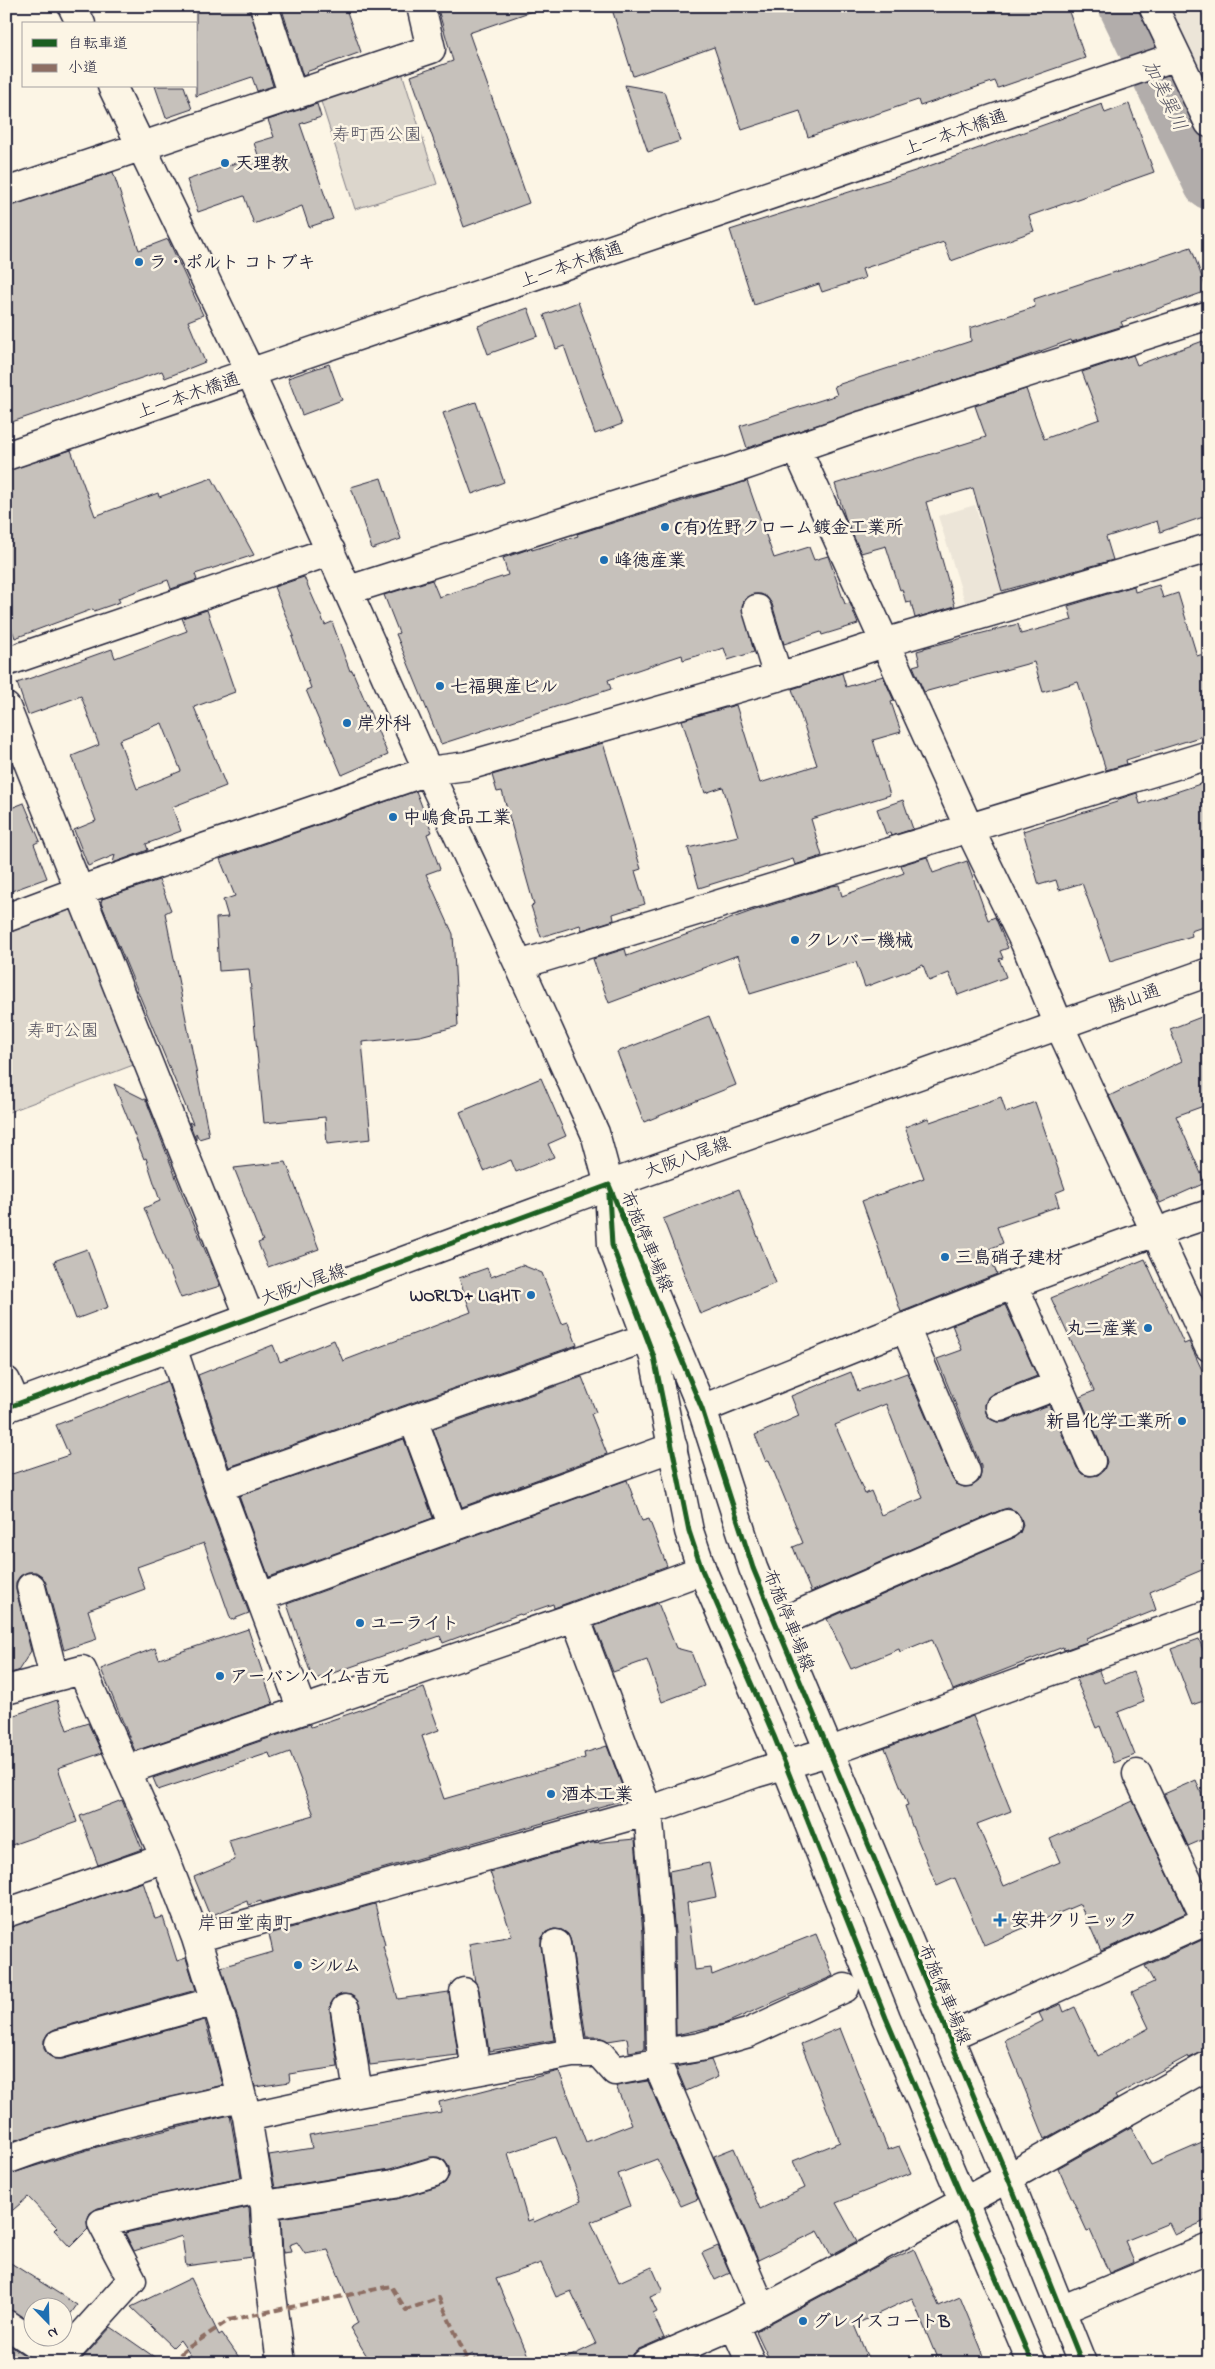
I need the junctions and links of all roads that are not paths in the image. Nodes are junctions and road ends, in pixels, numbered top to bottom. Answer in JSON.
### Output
{"nodes":[{"id":1,"x":72,"y":6,"type":"edge"},
{"id":2,"x":264,"y":6,"type":"edge"},
{"id":3,"x":420,"y":6,"type":"edge"},
{"id":4,"x":1153,"y":6,"type":"edge"},
{"id":5,"x":80,"y":22,"type":"edge"},
{"id":6,"x":1170,"y":57,"type":"junction"},
{"id":7,"x":113,"y":88,"type":"edge"},
{"id":8,"x":293,"y":96,"type":"junction"},
{"id":9,"x":1209,"y":123,"type":"edge"},
{"id":10,"x":141,"y":147,"type":"junction"},
{"id":11,"x":6,"y":192,"type":"edge"},
{"id":12,"x":1209,"y":315,"type":"edge"},
{"id":13,"x":252,"y":374,"type":"junction"},
{"id":14,"x":797,"y":449,"type":"junction"},
{"id":15,"x":6,"y":456,"type":"edge"},
{"id":16,"x":1209,"y":548,"type":"edge"},
{"id":17,"x":331,"y":551,"type":"junction"},
{"id":18,"x":349,"y":590,"type":"junction"},
{"id":19,"x":757,"y":608,"type":"dead end"},
{"id":20,"x":884,"y":643,"type":"junction"},
{"id":21,"x":6,"y":662,"type":"edge"},
{"id":22,"x":778,"y":677,"type":"junction"},
{"id":23,"x":6,"y":707,"type":"edge"},
{"id":24,"x":1209,"y":755,"type":"edge"},
{"id":25,"x":428,"y":771,"type":"junction"},
{"id":26,"x":968,"y":826,"type":"junction"},
{"id":27,"x":81,"y":890,"type":"junction"},
{"id":28,"x":6,"y":918,"type":"edge"},
{"id":29,"x":520,"y":965,"type":"junction"},
{"id":30,"x":1209,"y":972,"type":"edge"},
{"id":31,"x":1059,"y":1025,"type":"junction"},
{"id":32,"x":609,"y":1185,"type":"junction"},
{"id":33,"x":1209,"y":1214,"type":"edge"},
{"id":34,"x":1155,"y":1232,"type":"junction"},
{"id":35,"x":1014,"y":1286,"type":"junction"},
{"id":36,"x":250,"y":1318,"type":"junction"},
{"id":37,"x":905,"y":1327,"type":"junction"},
{"id":38,"x":648,"y":1337,"type":"junction"},
{"id":39,"x":172,"y":1347,"type":"junction"},
{"id":40,"x":1209,"y":1347,"type":"edge"},
{"id":41,"x":1058,"y":1384,"type":"junction"},
{"id":42,"x":10,"y":1398,"type":"edge"},
{"id":43,"x":1000,"y":1407,"type":"dead end"},
{"id":44,"x":702,"y":1409,"type":"junction"},
{"id":45,"x":413,"y":1419,"type":"junction"},
{"id":46,"x":673,"y":1448,"type":"junction"},
{"id":47,"x":1091,"y":1461,"type":"dead end"},
{"id":48,"x":966,"y":1472,"type":"dead end"},
{"id":49,"x":220,"y":1486,"type":"junction"},
{"id":50,"x":1007,"y":1524,"type":"dead end"},
{"id":51,"x":453,"y":1527,"type":"junction"},
{"id":52,"x":702,"y":1570,"type":"junction"},
{"id":53,"x":30,"y":1587,"type":"dead end"},
{"id":54,"x":260,"y":1597,"type":"junction"},
{"id":55,"x":1209,"y":1614,"type":"edge"},
{"id":56,"x":576,"y":1617,"type":"junction"},
{"id":57,"x":776,"y":1624,"type":"junction"},
{"id":58,"x":54,"y":1677,"type":"junction"},
{"id":59,"x":6,"y":1690,"type":"edge"},
{"id":60,"x":302,"y":1710,"type":"junction"},
{"id":61,"x":828,"y":1752,"type":"junction"},
{"id":62,"x":786,"y":1766,"type":"junction"},
{"id":63,"x":127,"y":1770,"type":"junction"},
{"id":64,"x":1138,"y":1774,"type":"dead end"},
{"id":65,"x":648,"y":1811,"type":"junction"},
{"id":66,"x":165,"y":1858,"type":"junction"},
{"id":67,"x":6,"y":1913,"type":"edge"},
{"id":68,"x":1207,"y":1924,"type":"edge"},
{"id":69,"x":196,"y":1938,"type":"junction"},
{"id":70,"x":556,"y":1944,"type":"dead end"},
{"id":71,"x":845,"y":1988,"type":"dead end"},
{"id":72,"x":464,"y":1992,"type":"dead end"},
{"id":73,"x":216,"y":2001,"type":"junction"},
{"id":74,"x":345,"y":2009,"type":"dead end"},
{"id":75,"x":948,"y":2037,"type":"junction"},
{"id":76,"x":58,"y":2044,"type":"dead end"},
{"id":77,"x":572,"y":2053,"type":"junction"},
{"id":78,"x":659,"y":2058,"type":"junction"},
{"id":79,"x":1209,"y":2065,"type":"edge"},
{"id":80,"x":476,"y":2071,"type":"junction"},
{"id":81,"x":358,"y":2093,"type":"junction"},
{"id":82,"x":244,"y":2107,"type":"junction"},
{"id":83,"x":6,"y":2160,"type":"edge"},
{"id":84,"x":434,"y":2172,"type":"dead end"},
{"id":85,"x":1008,"y":2178,"type":"junction"},
{"id":86,"x":262,"y":2197,"type":"junction"},
{"id":87,"x":964,"y":2201,"type":"junction"},
{"id":88,"x":1209,"y":2248,"type":"edge"},
{"id":89,"x":762,"y":2308,"type":"junction"},
{"id":90,"x":1061,"y":2310,"type":"junction"},
{"id":91,"x":6,"y":2324,"type":"edge"},
{"id":92,"x":734,"y":2325,"type":"junction"},
{"id":93,"x":62,"y":2361,"type":"edge"},
{"id":94,"x":281,"y":2363,"type":"edge"},
{"id":95,"x":646,"y":2363,"type":"edge"},
{"id":96,"x":751,"y":2363,"type":"edge"},
{"id":97,"x":1032,"y":2363,"type":"edge"},
{"id":98,"x":1082,"y":2363,"type":"edge"}],
"edges":[{"from":1,"to":5,"type":"street"},
{"from":2,"to":8,"type":"street"},
{"from":3,"to":8,"type":"street"},
{"from":4,"to":6,"type":"street"},
{"from":6,"to":9,"type":"street"},
{"from":6,"to":13,"type":"street","name":"上一本木橋通"},
{"from":7,"to":10,"type":"street"},
{"from":8,"to":10,"type":"street"},
{"from":10,"to":11,"type":"street"},
{"from":10,"to":13,"type":"street"},
{"from":12,"to":14,"type":"street"},
{"from":13,"to":15,"type":"street","name":"上一本木橋通"},
{"from":13,"to":17,"type":"street"},
{"from":14,"to":18,"type":"street"},
{"from":14,"to":20,"type":"street"},
{"from":16,"to":20,"type":"street"},
{"from":17,"to":18,"type":"street"},
{"from":17,"to":21,"type":"street"},
{"from":18,"to":25,"type":"street"},
{"from":19,"to":22,"type":"street"},
{"from":20,"to":22,"type":"street"},
{"from":20,"to":26,"type":"street"},
{"from":22,"to":25,"type":"street"},
{"from":23,"to":27,"type":"street"},
{"from":24,"to":26,"type":"street"},
{"from":25,"to":27,"type":"street"},
{"from":25,"to":29,"type":"street"},
{"from":26,"to":29,"type":"street"},
{"from":26,"to":31,"type":"street"},
{"from":27,"to":28,"type":"street"},
{"from":27,"to":36,"type":"street"},
{"from":29,"to":32,"type":"street"},
{"from":30,"to":31,"type":"street","name":"勝山通"},
{"from":31,"to":32,"type":"street","name":"大阪八尾線"},
{"from":31,"to":34,"type":"street"},
{"from":32,"to":36,"type":"street","name":"大阪八尾線"},
{"from":32,"to":38,"type":"street","name":"布施停車場線"},
{"from":32,"to":44,"type":"street","name":"布施停車場線"},
{"from":33,"to":34,"type":"street"},
{"from":34,"to":35,"type":"street"},
{"from":34,"to":40,"type":"street"},
{"from":35,"to":37,"type":"street"},
{"from":35,"to":41,"type":"street"},
{"from":36,"to":39,"type":"street","name":"大阪八尾線"},
{"from":37,"to":44,"type":"street"},
{"from":37,"to":48,"type":"street"},
{"from":38,"to":45,"type":"street"},
{"from":38,"to":46,"type":"street","name":"布施停車場線"},
{"from":39,"to":42,"type":"street","name":"大阪八尾線"},
{"from":39,"to":49,"type":"street"},
{"from":41,"to":43,"type":"street"},
{"from":41,"to":47,"type":"street"},
{"from":44,"to":57,"type":"street","name":"布施停車場線"},
{"from":45,"to":49,"type":"street"},
{"from":45,"to":51,"type":"street"},
{"from":46,"to":51,"type":"street"},
{"from":46,"to":52,"type":"street","name":"布施停車場線"},
{"from":49,"to":54,"type":"street"},
{"from":50,"to":57,"type":"street"},
{"from":51,"to":54,"type":"street"},
{"from":52,"to":56,"type":"street"},
{"from":52,"to":62,"type":"street","name":"布施停車場線"},
{"from":53,"to":58,"type":"street"},
{"from":54,"to":60,"type":"street"},
{"from":55,"to":61,"type":"street"},
{"from":56,"to":60,"type":"street"},
{"from":56,"to":65,"type":"street"},
{"from":57,"to":61,"type":"street","name":"布施停車場線"},
{"from":58,"to":59,"type":"street"},
{"from":58,"to":63,"type":"street"},
{"from":60,"to":63,"type":"street"},
{"from":61,"to":62,"type":"street"},
{"from":61,"to":75,"type":"street","name":"布施停車場線"},
{"from":62,"to":65,"type":"street"},
{"from":62,"to":87,"type":"street","name":"布施停車場線"},
{"from":63,"to":66,"type":"street"},
{"from":64,"to":68,"type":"street"},
{"from":65,"to":69,"type":"street"},
{"from":65,"to":78,"type":"street"},
{"from":66,"to":67,"type":"street"},
{"from":66,"to":69,"type":"street"},
{"from":68,"to":75,"type":"street"},
{"from":69,"to":73,"type":"street"},
{"from":70,"to":77,"type":"street"},
{"from":71,"to":78,"type":"street"},
{"from":72,"to":80,"type":"street"},
{"from":73,"to":76,"type":"street"},
{"from":73,"to":82,"type":"street"},
{"from":74,"to":81,"type":"street"},
{"from":75,"to":85,"type":"street","name":"布施停車場線"},
{"from":77,"to":78,"type":"street"},
{"from":77,"to":80,"type":"street"},
{"from":78,"to":89,"type":"street"},
{"from":79,"to":85,"type":"street"},
{"from":80,"to":81,"type":"street"},
{"from":81,"to":82,"type":"street"},
{"from":82,"to":83,"type":"street"},
{"from":82,"to":86,"type":"street"},
{"from":84,"to":86,"type":"street"},
{"from":85,"to":87,"type":"street"},
{"from":85,"to":90,"type":"street","name":"布施停車場線"},
{"from":86,"to":93,"type":"street"},
{"from":86,"to":94,"type":"street"},
{"from":87,"to":89,"type":"street"},
{"from":87,"to":97,"type":"street","name":"布施停車場線"},
{"from":88,"to":90,"type":"street"},
{"from":89,"to":92,"type":"street"},
{"from":90,"to":98,"type":"street","name":"布施停車場線"},
{"from":91,"to":93,"type":"street"},
{"from":92,"to":95,"type":"street"},
{"from":92,"to":96,"type":"street"}]}
